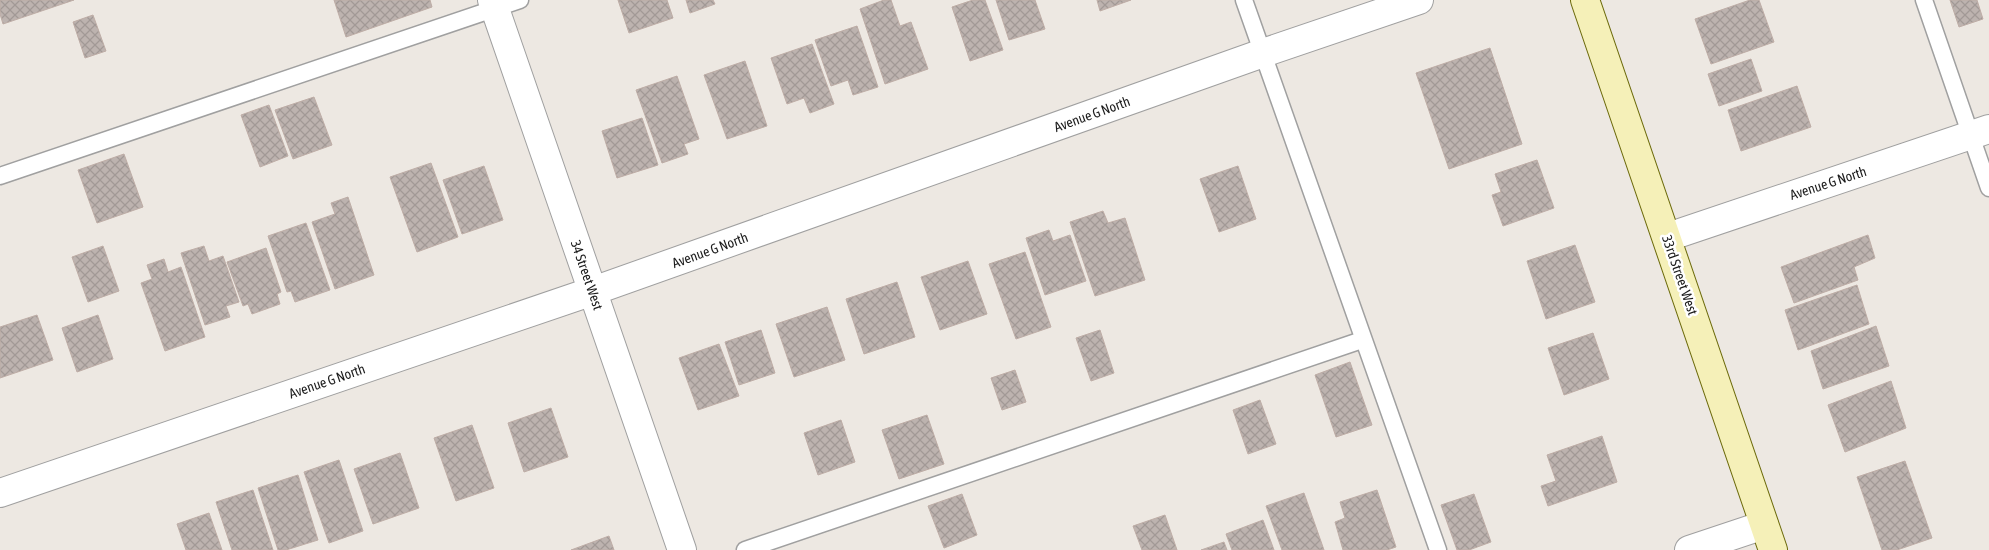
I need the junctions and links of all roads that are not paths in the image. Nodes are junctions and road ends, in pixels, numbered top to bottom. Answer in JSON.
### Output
{"nodes":[{"id":1,"x":1244,"y":0,"type":"edge"},
{"id":2,"x":1419,"y":0,"type":"edge"},
{"id":3,"x":1585,"y":0,"type":"edge"},
{"id":4,"x":1924,"y":0,"type":"edge"},
{"id":5,"x":503,"y":3,"type":"edge"},
{"id":6,"x":1263,"y":53,"type":"junction"},
{"id":7,"x":1979,"y":133,"type":"edge"},
{"id":8,"x":0,"y":176,"type":"edge"},
{"id":9,"x":1989,"y":188,"type":"edge"},
{"id":10,"x":1668,"y":237,"type":"junction"},
{"id":11,"x":593,"y":291,"type":"junction"},
{"id":12,"x":1362,"y":340,"type":"junction"},
{"id":13,"x":0,"y":493,"type":"edge"},
{"id":14,"x":1768,"y":538,"type":"edge"},
{"id":15,"x":682,"y":550,"type":"edge"},
{"id":16,"x":745,"y":550,"type":"edge"},
{"id":17,"x":1438,"y":550,"type":"edge"},
{"id":18,"x":1689,"y":550,"type":"edge"}],
"edges":[{"from":1,"to":6,"type":"lane"},
{"from":2,"to":6,"type":"street","name":"Avenue G North"},
{"from":3,"to":10,"type":"main road","name":"33rd Street West"},
{"from":4,"to":7,"type":"lane"},
{"from":5,"to":8,"type":"lane"},
{"from":5,"to":11,"type":"street","name":"34 Street West"},
{"from":6,"to":11,"type":"street","name":"Avenue G North"},
{"from":6,"to":12,"type":"lane"},
{"from":7,"to":9,"type":"lane"},
{"from":7,"to":10,"type":"street","name":"Avenue G North"},
{"from":10,"to":14,"type":"main road","name":"33rd Street West"},
{"from":11,"to":13,"type":"street","name":"Avenue G North"},
{"from":11,"to":15,"type":"street","name":"34 Street West"},
{"from":12,"to":16,"type":"lane"},
{"from":12,"to":17,"type":"lane"},
{"from":14,"to":18,"type":"street"}]}
